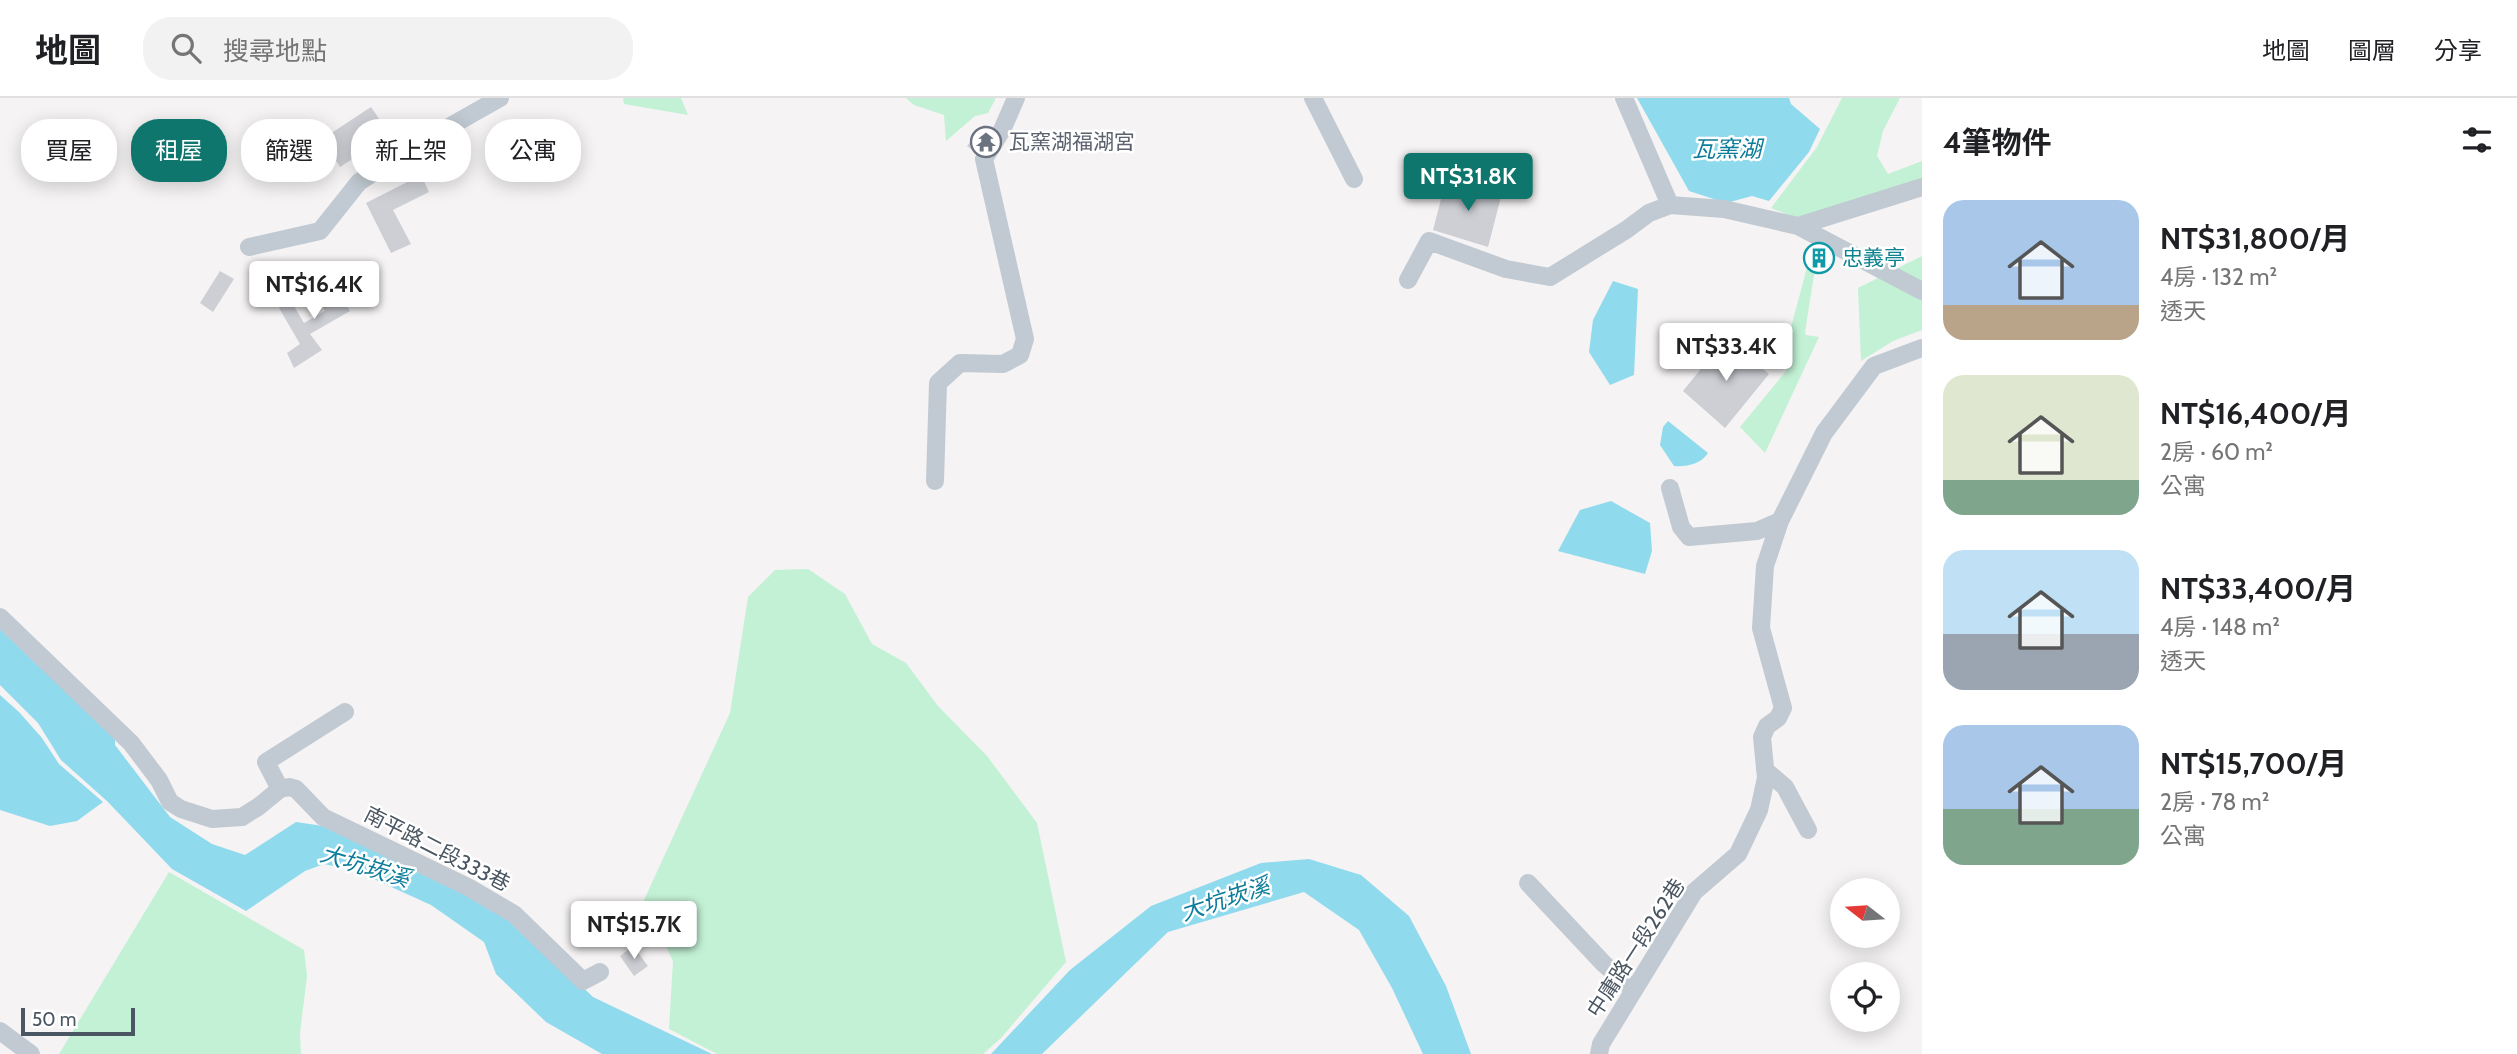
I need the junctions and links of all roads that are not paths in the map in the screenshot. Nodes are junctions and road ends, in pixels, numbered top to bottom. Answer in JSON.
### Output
{"nodes":[{"id":1,"x":500,"y":98,"type":"edge"},
{"id":2,"x":1016,"y":98,"type":"edge"},
{"id":3,"x":1313,"y":98,"type":"edge"},
{"id":4,"x":1624,"y":98,"type":"edge"},
{"id":5,"x":1354,"y":179,"type":"dead end"},
{"id":6,"x":1922,"y":187,"type":"edge"},
{"id":7,"x":1670,"y":205,"type":"junction"},
{"id":8,"x":1798,"y":226,"type":"junction"},
{"id":9,"x":249,"y":247,"type":"dead end"},
{"id":10,"x":1408,"y":280,"type":"dead end"},
{"id":11,"x":1922,"y":292,"type":"edge"},
{"id":12,"x":1922,"y":348,"type":"edge"},
{"id":13,"x":935,"y":481,"type":"dead end"},
{"id":14,"x":1670,"y":488,"type":"dead end"},
{"id":15,"x":1780,"y":521,"type":"junction"},
{"id":16,"x":0,"y":617,"type":"edge"},
{"id":17,"x":345,"y":712,"type":"dead end"},
{"id":18,"x":1765,"y":770,"type":"junction"},
{"id":19,"x":280,"y":789,"type":"junction"},
{"id":20,"x":1808,"y":830,"type":"dead end"},
{"id":21,"x":1528,"y":883,"type":"dead end"},
{"id":22,"x":600,"y":972,"type":"dead end"},
{"id":23,"x":1634,"y":990,"type":"junction"},
{"id":24,"x":0,"y":1031,"type":"edge"},
{"id":25,"x":22,"y":1051,"type":"edge"},
{"id":26,"x":1599,"y":1054,"type":"edge"}],
"edges":[{"from":1,"to":9,"type":"street"},
{"from":2,"to":13,"type":"street"},
{"from":3,"to":5,"type":"street"},
{"from":4,"to":7,"type":"street"},
{"from":6,"to":8,"type":"street"},
{"from":7,"to":8,"type":"street"},
{"from":7,"to":10,"type":"street"},
{"from":8,"to":11,"type":"street"},
{"from":12,"to":15,"type":"street","name":"中庸路一段262巷"},
{"from":14,"to":15,"type":"street"},
{"from":15,"to":18,"type":"street","name":"中庸路一段262巷"},
{"from":16,"to":19,"type":"street"},
{"from":17,"to":19,"type":"street"},
{"from":18,"to":20,"type":"street"},
{"from":18,"to":23,"type":"street","name":"中庸路一段262巷"},
{"from":19,"to":22,"type":"street","name":"南平路二段333巷"},
{"from":21,"to":23,"type":"street"},
{"from":23,"to":26,"type":"street","name":"中庸路一段262巷"},
{"from":24,"to":25,"type":"street"}]}
